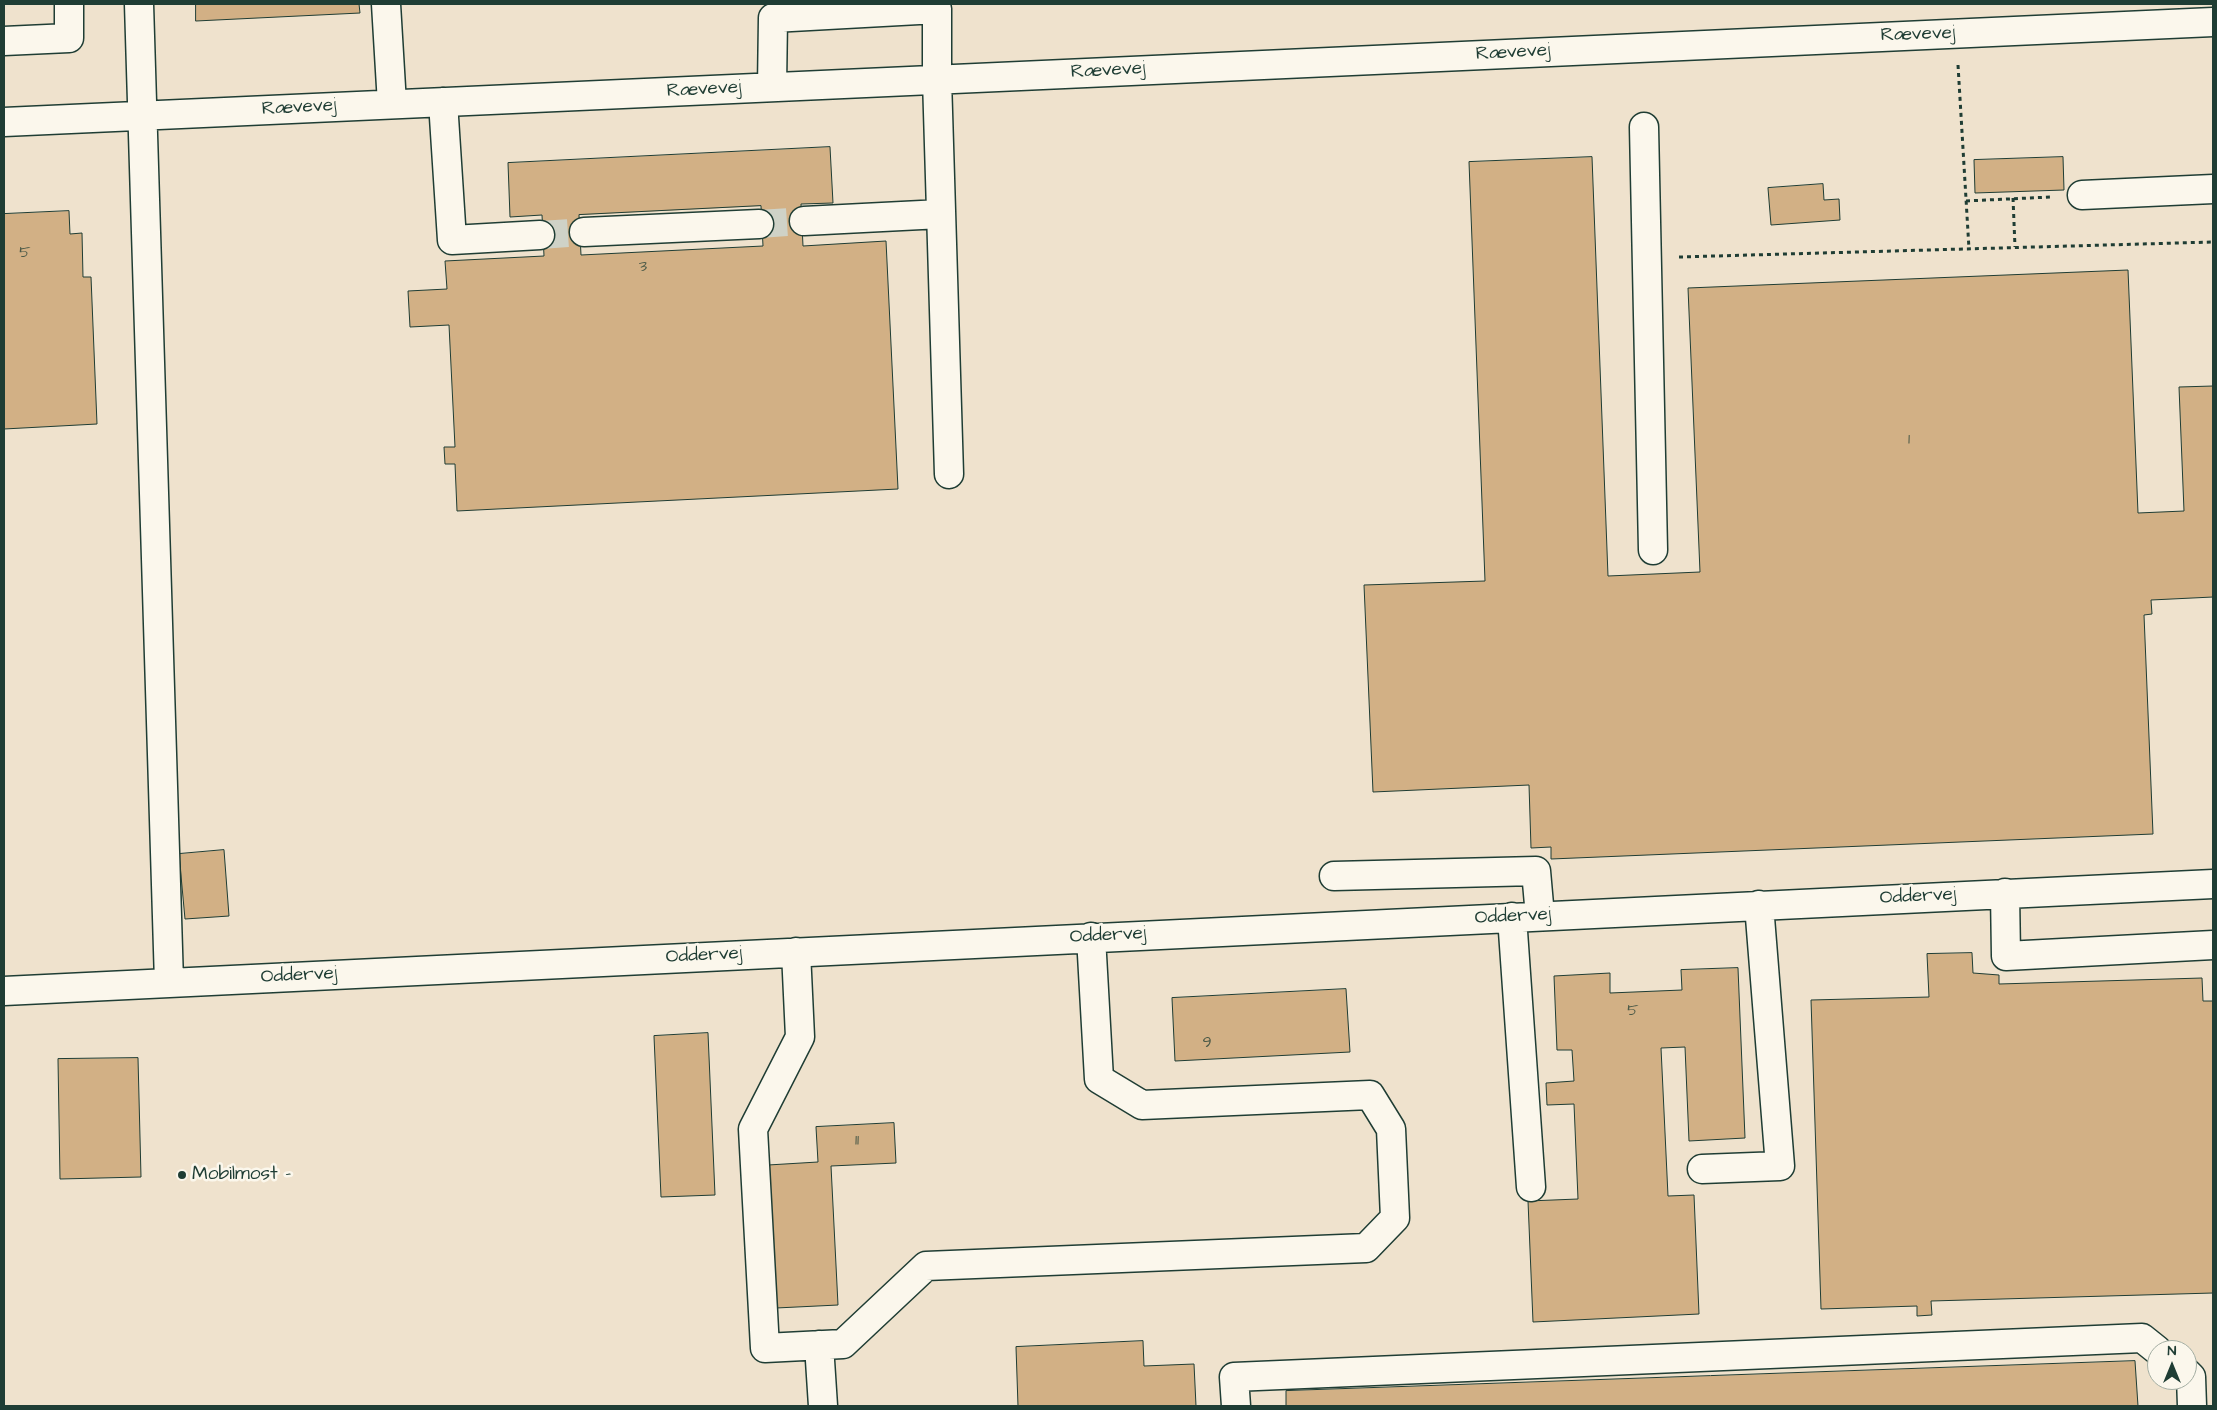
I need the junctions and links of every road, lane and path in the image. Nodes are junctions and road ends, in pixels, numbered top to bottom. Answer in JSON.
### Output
{"nodes":[{"id":1,"x":69,"y":4,"type":"edge"},
{"id":2,"x":139,"y":4,"type":"edge"},
{"id":3,"x":386,"y":4,"type":"edge"},
{"id":4,"x":936,"y":6,"type":"edge"},
{"id":5,"x":2152,"y":14,"type":"edge"},
{"id":6,"x":2213,"y":22,"type":"edge"},
{"id":7,"x":1957,"y":34,"type":"junction"},
{"id":8,"x":4,"y":41,"type":"edge"},
{"id":9,"x":937,"y":79,"type":"junction"},
{"id":10,"x":772,"y":87,"type":"junction"},
{"id":11,"x":443,"y":102,"type":"junction"},
{"id":12,"x":392,"y":104,"type":"junction"},
{"id":13,"x":142,"y":116,"type":"junction"},
{"id":14,"x":4,"y":122,"type":"edge"},
{"id":15,"x":1644,"y":127,"type":"dead end"},
{"id":16,"x":2213,"y":189,"type":"edge"},
{"id":17,"x":2082,"y":196,"type":"joint"},
{"id":18,"x":2013,"y":198,"type":"junction"},
{"id":19,"x":1966,"y":201,"type":"junction"},
{"id":20,"x":941,"y":214,"type":"junction"},
{"id":21,"x":804,"y":221,"type":"tunnel mouth"},
{"id":22,"x":759,"y":224,"type":"tunnel mouth"},
{"id":23,"x":584,"y":232,"type":"tunnel mouth"},
{"id":24,"x":540,"y":235,"type":"tunnel mouth"},
{"id":25,"x":2213,"y":242,"type":"edge"},
{"id":26,"x":2015,"y":247,"type":"junction"},
{"id":27,"x":1970,"y":249,"type":"junction"},
{"id":28,"x":1646,"y":258,"type":"junction"},
{"id":29,"x":950,"y":474,"type":"dead end"},
{"id":30,"x":1653,"y":550,"type":"dead end"},
{"id":31,"x":1334,"y":876,"type":"dead end"},
{"id":32,"x":2213,"y":884,"type":"edge"},
{"id":33,"x":2005,"y":893,"type":"junction"},
{"id":34,"x":1759,"y":905,"type":"junction"},
{"id":35,"x":1540,"y":916,"type":"junction"},
{"id":36,"x":1512,"y":917,"type":"junction"},
{"id":37,"x":1091,"y":937,"type":"junction"},
{"id":38,"x":2213,"y":945,"type":"edge"},
{"id":39,"x":796,"y":952,"type":"junction"},
{"id":40,"x":169,"y":982,"type":"junction"},
{"id":41,"x":4,"y":991,"type":"edge"},
{"id":42,"x":1702,"y":1169,"type":"dead end"},
{"id":43,"x":1531,"y":1187,"type":"dead end"},
{"id":44,"x":2147,"y":1342,"type":"edge"},
{"id":45,"x":820,"y":1345,"type":"junction"},
{"id":46,"x":2192,"y":1390,"type":"edge"},
{"id":47,"x":823,"y":1406,"type":"edge"},
{"id":48,"x":1236,"y":1406,"type":"edge"},
{"id":49,"x":2192,"y":1406,"type":"edge"}],
"edges":[{"from":1,"to":8,"type":"street"},
{"from":2,"to":13,"type":"street"},
{"from":3,"to":12,"type":"street"},
{"from":4,"to":9,"type":"street"},
{"from":4,"to":10,"type":"street"},
{"from":5,"to":6,"type":"street","name":"Rævevej"},
{"from":5,"to":7,"type":"street","name":"Rævevej"},
{"from":7,"to":9,"type":"street","name":"Rævevej"},
{"from":7,"to":19,"type":"path"},
{"from":9,"to":10,"type":"street","name":"Rævevej"},
{"from":9,"to":20,"type":"street"},
{"from":10,"to":11,"type":"street","name":"Rævevej"},
{"from":11,"to":12,"type":"street","name":"Rævevej"},
{"from":11,"to":24,"type":"street"},
{"from":12,"to":13,"type":"street","name":"Rævevej"},
{"from":13,"to":14,"type":"street","name":"Rævevej"},
{"from":13,"to":40,"type":"street"},
{"from":15,"to":28,"type":"street"},
{"from":16,"to":17,"type":"street"},
{"from":17,"to":18,"type":"path"},
{"from":18,"to":19,"type":"path"},
{"from":18,"to":26,"type":"path"},
{"from":19,"to":27,"type":"path"},
{"from":20,"to":21,"type":"street"},
{"from":20,"to":29,"type":"street"},
{"from":22,"to":23,"type":"street"},
{"from":25,"to":26,"type":"path"},
{"from":26,"to":27,"type":"path"},
{"from":27,"to":28,"type":"path"},
{"from":28,"to":30,"type":"street"},
{"from":31,"to":35,"type":"street"},
{"from":32,"to":33,"type":"street","name":"Oddervej"},
{"from":33,"to":34,"type":"street","name":"Oddervej"},
{"from":33,"to":38,"type":"street"},
{"from":34,"to":35,"type":"street","name":"Oddervej"},
{"from":34,"to":42,"type":"street"},
{"from":35,"to":36,"type":"street","name":"Oddervej"},
{"from":36,"to":37,"type":"street","name":"Oddervej"},
{"from":36,"to":43,"type":"street"},
{"from":37,"to":39,"type":"street","name":"Oddervej"},
{"from":37,"to":45,"type":"street"},
{"from":39,"to":40,"type":"street","name":"Oddervej"},
{"from":39,"to":45,"type":"street"},
{"from":40,"to":41,"type":"street","name":"Oddervej"},
{"from":44,"to":48,"type":"street"},
{"from":45,"to":47,"type":"street"},
{"from":46,"to":49,"type":"street"}]}
